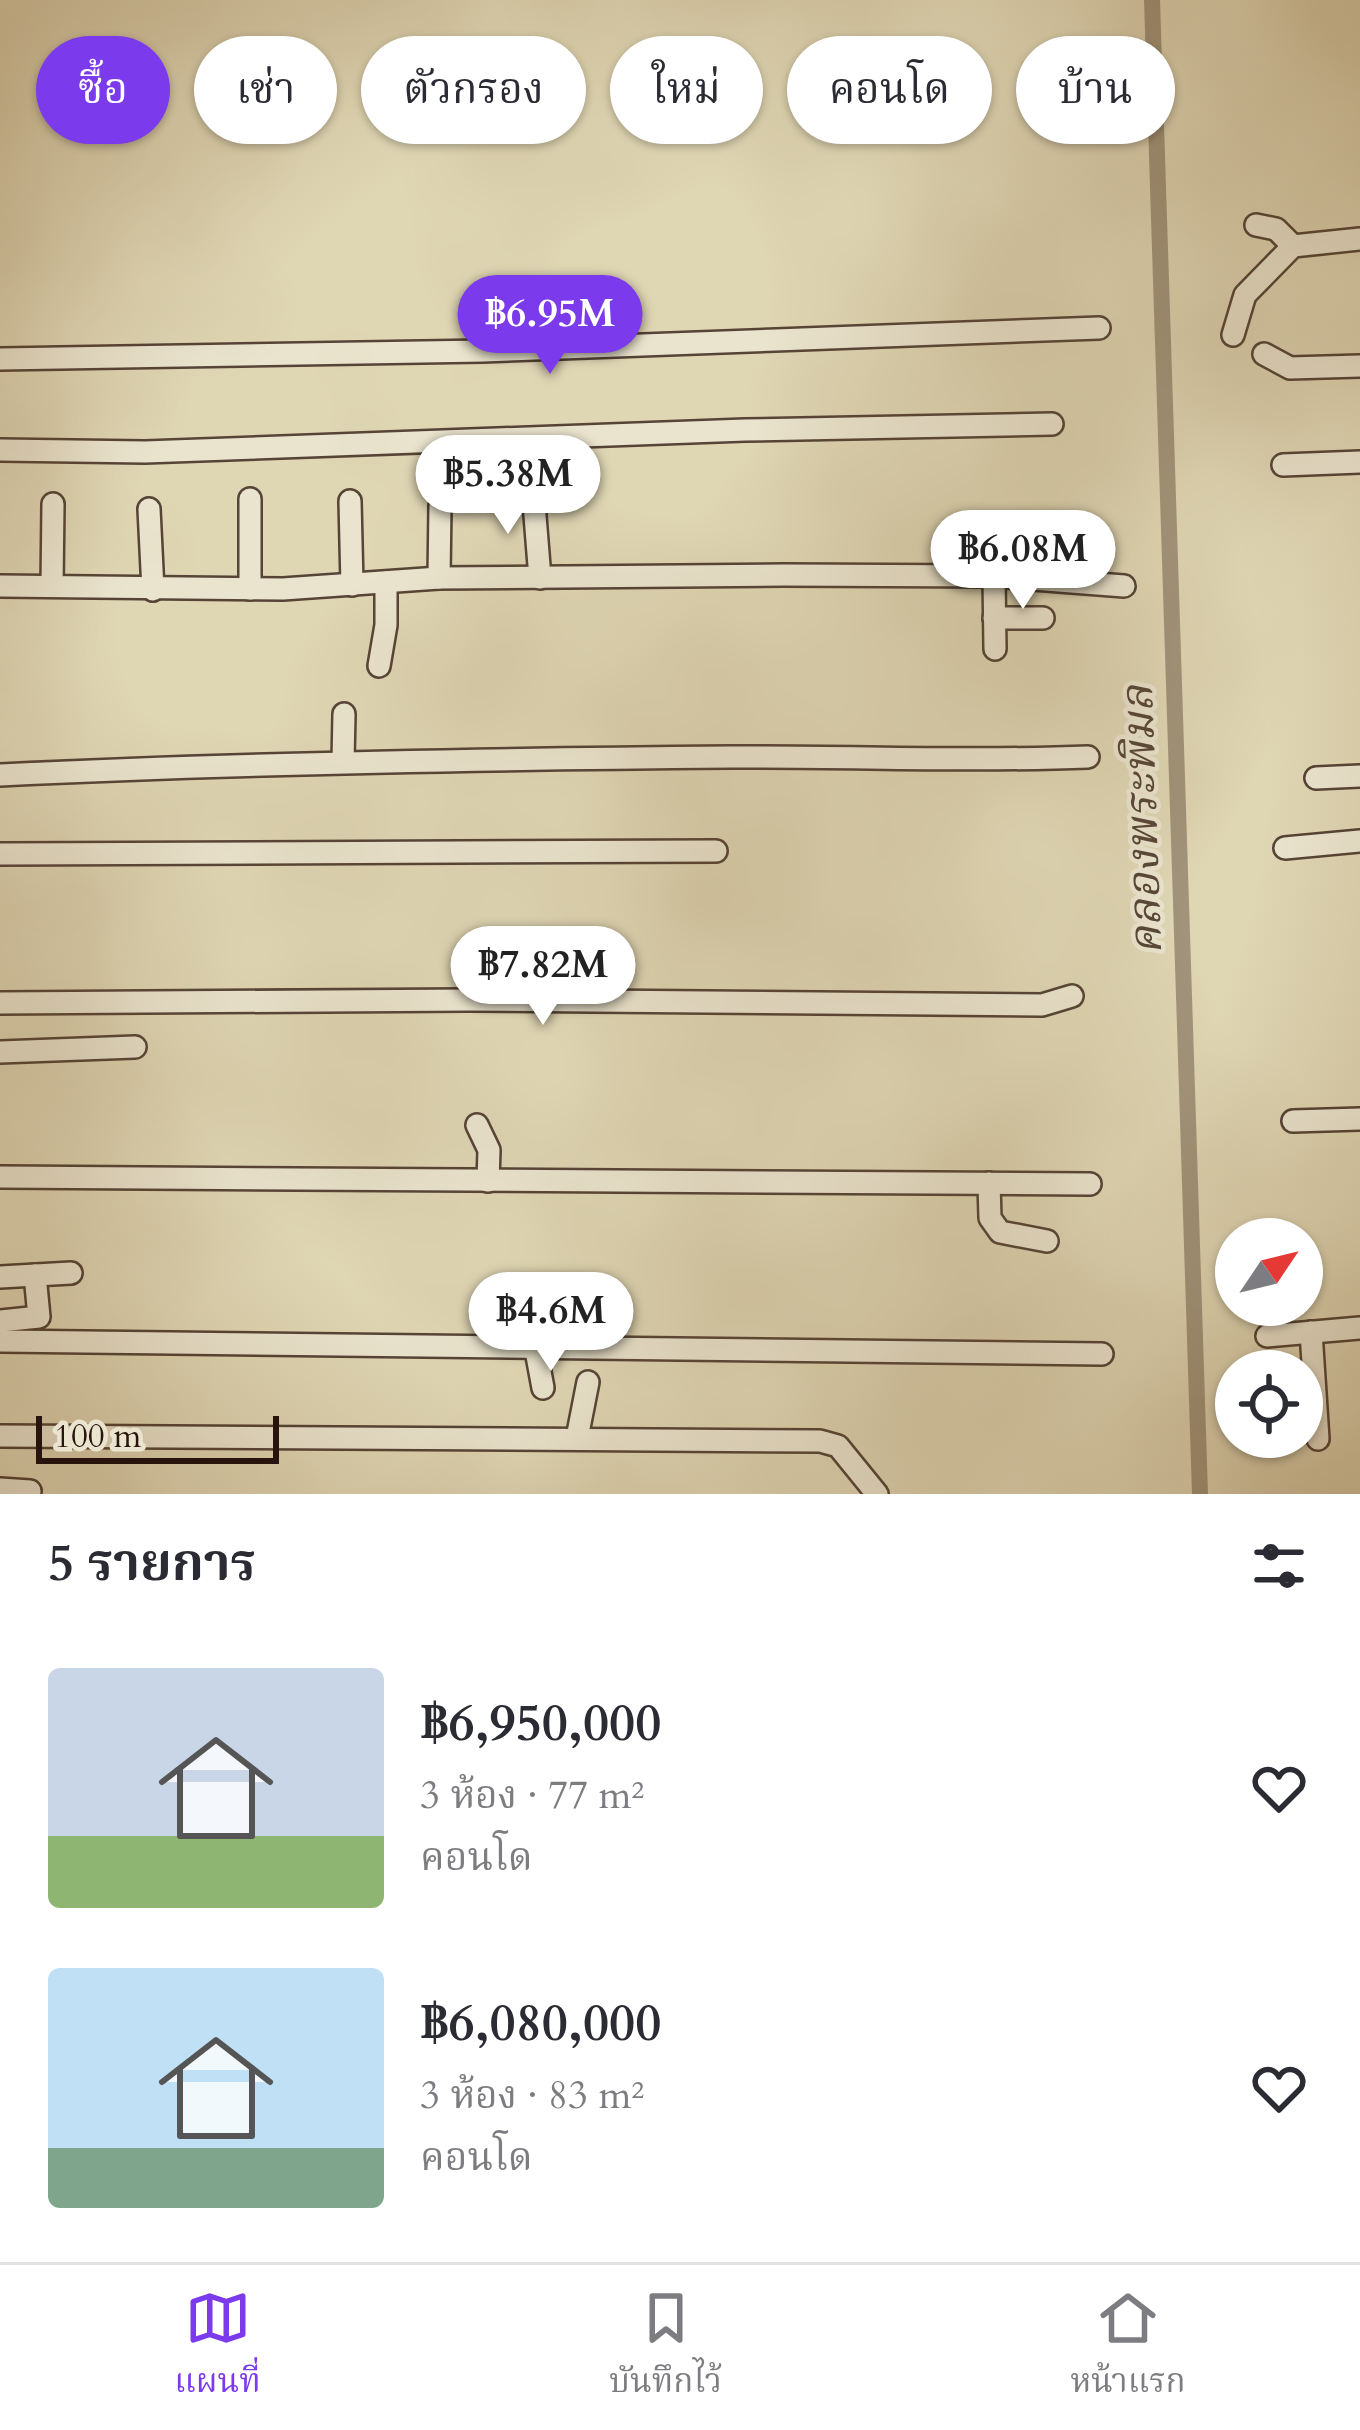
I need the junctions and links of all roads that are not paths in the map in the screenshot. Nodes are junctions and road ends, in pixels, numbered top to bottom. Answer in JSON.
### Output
{"nodes":[{"id":1,"x":1256,"y":225,"type":"dead end"},
{"id":2,"x":1360,"y":239,"type":"edge"},
{"id":3,"x":1293,"y":246,"type":"junction"},
{"id":4,"x":1099,"y":328,"type":"dead end"},
{"id":5,"x":1233,"y":335,"type":"dead end"},
{"id":6,"x":1264,"y":354,"type":"dead end"},
{"id":7,"x":0,"y":358,"type":"edge"},
{"id":8,"x":1360,"y":366,"type":"edge"},
{"id":9,"x":1052,"y":424,"type":"dead end"},
{"id":10,"x":0,"y":450,"type":"edge"},
{"id":11,"x":1360,"y":462,"type":"edge"},
{"id":12,"x":1283,"y":465,"type":"dead end"},
{"id":13,"x":533,"y":491,"type":"dead end"},
{"id":14,"x":250,"y":500,"type":"dead end"},
{"id":15,"x":350,"y":501,"type":"dead end"},
{"id":16,"x":53,"y":504,"type":"dead end"},
{"id":17,"x":440,"y":506,"type":"dead end"},
{"id":18,"x":148,"y":509,"type":"dead end"},
{"id":19,"x":994,"y":576,"type":"junction"},
{"id":20,"x":439,"y":578,"type":"junction"},
{"id":21,"x":540,"y":578,"type":"junction"},
{"id":22,"x":386,"y":582,"type":"junction"},
{"id":23,"x":352,"y":585,"type":"junction"},
{"id":24,"x":0,"y":586,"type":"edge"},
{"id":25,"x":52,"y":586,"type":"junction"},
{"id":26,"x":1124,"y":586,"type":"dead end"},
{"id":27,"x":250,"y":589,"type":"junction"},
{"id":28,"x":153,"y":590,"type":"junction"},
{"id":29,"x":994,"y":618,"type":"junction"},
{"id":30,"x":1043,"y":618,"type":"dead end"},
{"id":31,"x":995,"y":649,"type":"dead end"},
{"id":32,"x":380,"y":666,"type":"dead end"},
{"id":33,"x":344,"y":714,"type":"dead end"},
{"id":34,"x":1088,"y":757,"type":"dead end"},
{"id":35,"x":343,"y":760,"type":"junction"},
{"id":36,"x":0,"y":775,"type":"edge"},
{"id":37,"x":1360,"y":776,"type":"edge"},
{"id":38,"x":1316,"y":778,"type":"dead end"},
{"id":39,"x":1360,"y":841,"type":"edge"},
{"id":40,"x":1285,"y":848,"type":"dead end"},
{"id":41,"x":716,"y":851,"type":"dead end"},
{"id":42,"x":0,"y":854,"type":"edge"},
{"id":43,"x":1072,"y":996,"type":"dead end"},
{"id":44,"x":0,"y":1003,"type":"edge"},
{"id":45,"x":135,"y":1047,"type":"dead end"},
{"id":46,"x":0,"y":1052,"type":"edge"},
{"id":47,"x":1360,"y":1119,"type":"edge"},
{"id":48,"x":1293,"y":1121,"type":"dead end"},
{"id":49,"x":477,"y":1126,"type":"dead end"},
{"id":50,"x":0,"y":1178,"type":"edge"},
{"id":51,"x":488,"y":1181,"type":"junction"},
{"id":52,"x":989,"y":1183,"type":"junction"},
{"id":53,"x":1090,"y":1184,"type":"dead end"},
{"id":54,"x":1047,"y":1241,"type":"dead end"},
{"id":55,"x":71,"y":1273,"type":"dead end"},
{"id":56,"x":35,"y":1275,"type":"junction"},
{"id":57,"x":0,"y":1277,"type":"edge"},
{"id":58,"x":0,"y":1322,"type":"edge"},
{"id":59,"x":1360,"y":1328,"type":"edge"},
{"id":60,"x":1310,"y":1331,"type":"junction"},
{"id":61,"x":1267,"y":1336,"type":"dead end"},
{"id":62,"x":0,"y":1341,"type":"edge"},
{"id":63,"x":535,"y":1345,"type":"junction"},
{"id":64,"x":1311,"y":1350,"type":"edge"},
{"id":65,"x":1102,"y":1354,"type":"dead end"},
{"id":66,"x":588,"y":1382,"type":"dead end"},
{"id":67,"x":543,"y":1388,"type":"dead end"},
{"id":68,"x":0,"y":1436,"type":"edge"},
{"id":69,"x":577,"y":1438,"type":"junction"},
{"id":70,"x":0,"y":1489,"type":"edge"},
{"id":71,"x":30,"y":1491,"type":"edge"},
{"id":72,"x":877,"y":1494,"type":"edge"}],
"edges":[{"from":1,"to":3,"type":"street"},
{"from":2,"to":3,"type":"street"},
{"from":3,"to":5,"type":"street"},
{"from":4,"to":7,"type":"street"},
{"from":6,"to":8,"type":"street"},
{"from":9,"to":10,"type":"street"},
{"from":11,"to":12,"type":"street"},
{"from":13,"to":21,"type":"street"},
{"from":14,"to":27,"type":"street"},
{"from":15,"to":23,"type":"street"},
{"from":16,"to":25,"type":"street"},
{"from":17,"to":20,"type":"street"},
{"from":18,"to":28,"type":"street"},
{"from":19,"to":21,"type":"street"},
{"from":19,"to":26,"type":"street"},
{"from":19,"to":29,"type":"street"},
{"from":20,"to":21,"type":"street"},
{"from":20,"to":22,"type":"street"},
{"from":22,"to":23,"type":"street"},
{"from":22,"to":32,"type":"street"},
{"from":23,"to":27,"type":"street"},
{"from":24,"to":25,"type":"street"},
{"from":25,"to":28,"type":"street"},
{"from":27,"to":28,"type":"street"},
{"from":29,"to":30,"type":"street"},
{"from":29,"to":31,"type":"street"},
{"from":33,"to":35,"type":"street"},
{"from":34,"to":35,"type":"street"},
{"from":35,"to":36,"type":"street"},
{"from":37,"to":38,"type":"street"},
{"from":39,"to":40,"type":"street"},
{"from":41,"to":42,"type":"street"},
{"from":43,"to":44,"type":"street"},
{"from":45,"to":46,"type":"street"},
{"from":47,"to":48,"type":"street"},
{"from":49,"to":51,"type":"street"},
{"from":50,"to":51,"type":"street"},
{"from":51,"to":52,"type":"street"},
{"from":52,"to":53,"type":"street"},
{"from":52,"to":54,"type":"street"},
{"from":55,"to":56,"type":"street"},
{"from":56,"to":57,"type":"street"},
{"from":56,"to":58,"type":"street"},
{"from":59,"to":60,"type":"street"},
{"from":60,"to":61,"type":"street"},
{"from":60,"to":64,"type":"street"},
{"from":62,"to":63,"type":"street"},
{"from":63,"to":65,"type":"street"},
{"from":63,"to":67,"type":"street"},
{"from":66,"to":69,"type":"street"},
{"from":68,"to":69,"type":"street"},
{"from":69,"to":72,"type":"street"},
{"from":70,"to":71,"type":"street"}]}
